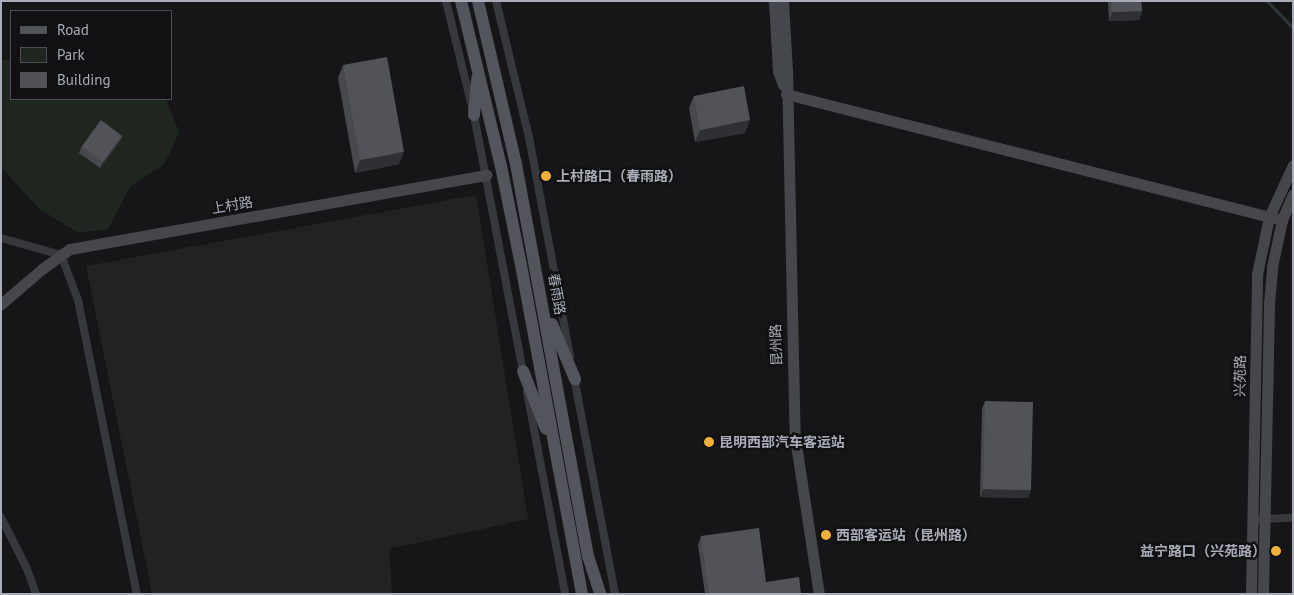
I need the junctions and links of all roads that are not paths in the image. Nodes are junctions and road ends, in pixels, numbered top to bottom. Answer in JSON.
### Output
{"nodes":[{"id":1,"x":446,"y":1,"type":"edge"},
{"id":2,"x":461,"y":1,"type":"edge"},
{"id":3,"x":478,"y":1,"type":"edge"},
{"id":4,"x":496,"y":1,"type":"edge"},
{"id":5,"x":774,"y":1,"type":"edge"},
{"id":6,"x":783,"y":1,"type":"edge"},
{"id":7,"x":478,"y":68,"type":"junction"},
{"id":8,"x":786,"y":94,"type":"junction"},
{"id":9,"x":474,"y":115,"type":"junction"},
{"id":10,"x":1293,"y":165,"type":"edge"},
{"id":11,"x":486,"y":175,"type":"junction"},
{"id":12,"x":1293,"y":194,"type":"edge"},
{"id":13,"x":1269,"y":217,"type":"junction"},
{"id":14,"x":1282,"y":220,"type":"junction"},
{"id":15,"x":1,"y":238,"type":"edge"},
{"id":16,"x":61,"y":255,"type":"junction"},
{"id":17,"x":542,"y":296,"type":"junction"},
{"id":18,"x":1,"y":304,"type":"edge"},
{"id":19,"x":523,"y":370,"type":"junction"},
{"id":20,"x":574,"y":379,"type":"junction"},
{"id":21,"x":559,"y":461,"type":"junction"},
{"id":22,"x":1,"y":517,"type":"edge"},
{"id":23,"x":1293,"y":518,"type":"edge"},
{"id":24,"x":1265,"y":519,"type":"junction"},
{"id":25,"x":1252,"y":520,"type":"junction"},
{"id":26,"x":36,"y":594,"type":"edge"},
{"id":27,"x":137,"y":594,"type":"edge"},
{"id":28,"x":564,"y":594,"type":"edge"},
{"id":29,"x":582,"y":594,"type":"edge"},
{"id":30,"x":600,"y":594,"type":"edge"},
{"id":31,"x":615,"y":594,"type":"edge"},
{"id":32,"x":819,"y":594,"type":"edge"},
{"id":33,"x":1251,"y":594,"type":"edge"},
{"id":34,"x":1263,"y":594,"type":"edge"}],
"edges":[{"from":1,"to":9,"type":"street"},
{"from":2,"to":7,"type":"main road"},
{"from":3,"to":17,"type":"main road","name":"春雨路"},
{"from":4,"to":20,"type":"street"},
{"from":5,"to":8,"type":"main road","name":"昆州路"},
{"from":6,"to":8,"type":"main road","name":"昆州路"},
{"from":7,"to":9,"type":"main road"},
{"from":7,"to":21,"type":"main road"},
{"from":8,"to":13,"type":"main road"},
{"from":8,"to":32,"type":"main road","name":"昆州路"},
{"from":9,"to":11,"type":"street"},
{"from":10,"to":13,"type":"main road","name":"兴苑路"},
{"from":11,"to":16,"type":"main road","name":"上村路"},
{"from":11,"to":19,"type":"street"},
{"from":12,"to":14,"type":"main road","name":"兴苑路"},
{"from":13,"to":14,"type":"main road"},
{"from":13,"to":25,"type":"main road","name":"兴苑路"},
{"from":14,"to":24,"type":"main road","name":"兴苑路"},
{"from":15,"to":16,"type":"street"},
{"from":16,"to":18,"type":"main road","name":"上村路"},
{"from":16,"to":27,"type":"street"},
{"from":17,"to":20,"type":"main road"},
{"from":17,"to":30,"type":"main road","name":"春雨路"},
{"from":19,"to":21,"type":"main road"},
{"from":19,"to":28,"type":"street"},
{"from":20,"to":31,"type":"street"},
{"from":21,"to":29,"type":"main road"},
{"from":22,"to":26,"type":"street"},
{"from":23,"to":24,"type":"street"},
{"from":24,"to":25,"type":"street"},
{"from":24,"to":34,"type":"main road","name":"兴苑路"},
{"from":25,"to":33,"type":"main road","name":"兴苑路"}]}
